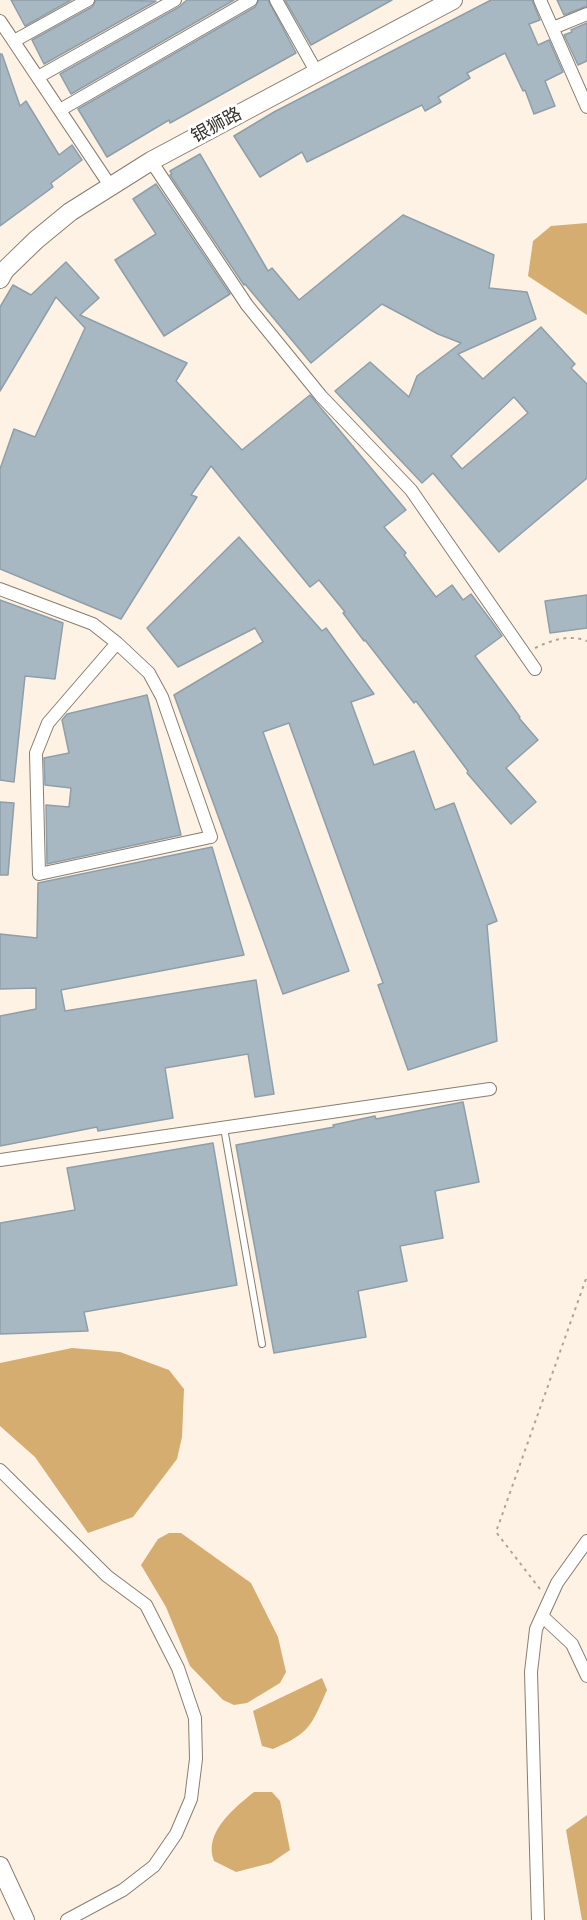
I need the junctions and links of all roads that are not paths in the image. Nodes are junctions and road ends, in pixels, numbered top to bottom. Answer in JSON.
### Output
{"nodes":[{"id":1,"x":88,"y":0,"type":"edge"},
{"id":2,"x":175,"y":0,"type":"edge"},
{"id":3,"x":251,"y":0,"type":"edge"},
{"id":4,"x":276,"y":0,"type":"edge"},
{"id":5,"x":453,"y":0,"type":"edge"},
{"id":6,"x":540,"y":0,"type":"edge"},
{"id":7,"x":587,"y":14,"type":"edge"},
{"id":8,"x":0,"y":21,"type":"edge"},
{"id":9,"x":553,"y":28,"type":"junction"},
{"id":10,"x":14,"y":41,"type":"junction"},
{"id":11,"x":316,"y":73,"type":"junction"},
{"id":12,"x":38,"y":77,"type":"junction"},
{"id":13,"x":587,"y":107,"type":"edge"},
{"id":14,"x":60,"y":110,"type":"junction"},
{"id":15,"x":151,"y":161,"type":"junction"},
{"id":16,"x":111,"y":187,"type":"junction"},
{"id":17,"x":2,"y":275,"type":"edge"},
{"id":18,"x":0,"y":589,"type":"edge"},
{"id":19,"x":117,"y":642,"type":"junction"},
{"id":20,"x":535,"y":669,"type":"dead end"},
{"id":21,"x":490,"y":1089,"type":"dead end"},
{"id":22,"x":223,"y":1127,"type":"junction"},
{"id":23,"x":0,"y":1160,"type":"edge"},
{"id":24,"x":262,"y":1344,"type":"dead end"},
{"id":25,"x":0,"y":1470,"type":"edge"},
{"id":26,"x":587,"y":1541,"type":"edge"},
{"id":27,"x":542,"y":1616,"type":"junction"},
{"id":28,"x":587,"y":1676,"type":"edge"},
{"id":29,"x":0,"y":1866,"type":"edge"},
{"id":30,"x":25,"y":1920,"type":"edge"},
{"id":31,"x":67,"y":1920,"type":"edge"},
{"id":32,"x":538,"y":1920,"type":"edge"}],
"edges":[{"from":1,"to":10,"type":"street"},
{"from":2,"to":12,"type":"street"},
{"from":3,"to":14,"type":"street"},
{"from":4,"to":11,"type":"street"},
{"from":5,"to":11,"type":"main road","name":"银狮路"},
{"from":6,"to":9,"type":"street"},
{"from":7,"to":9,"type":"street"},
{"from":8,"to":10,"type":"street"},
{"from":9,"to":13,"type":"street"},
{"from":10,"to":12,"type":"street"},
{"from":11,"to":15,"type":"main road","name":"银狮路"},
{"from":12,"to":14,"type":"street"},
{"from":14,"to":16,"type":"street"},
{"from":15,"to":16,"type":"main road","name":"银狮路"},
{"from":15,"to":20,"type":"street"},
{"from":16,"to":17,"type":"main road","name":"银狮路"},
{"from":18,"to":19,"type":"street"},
{"from":19,"to":19,"type":"street"},
{"from":21,"to":22,"type":"street"},
{"from":22,"to":23,"type":"street"},
{"from":22,"to":24,"type":"lane"},
{"from":25,"to":31,"type":"street"},
{"from":26,"to":27,"type":"street"},
{"from":27,"to":28,"type":"street"},
{"from":27,"to":32,"type":"street"},
{"from":29,"to":30,"type":"main road"}]}
